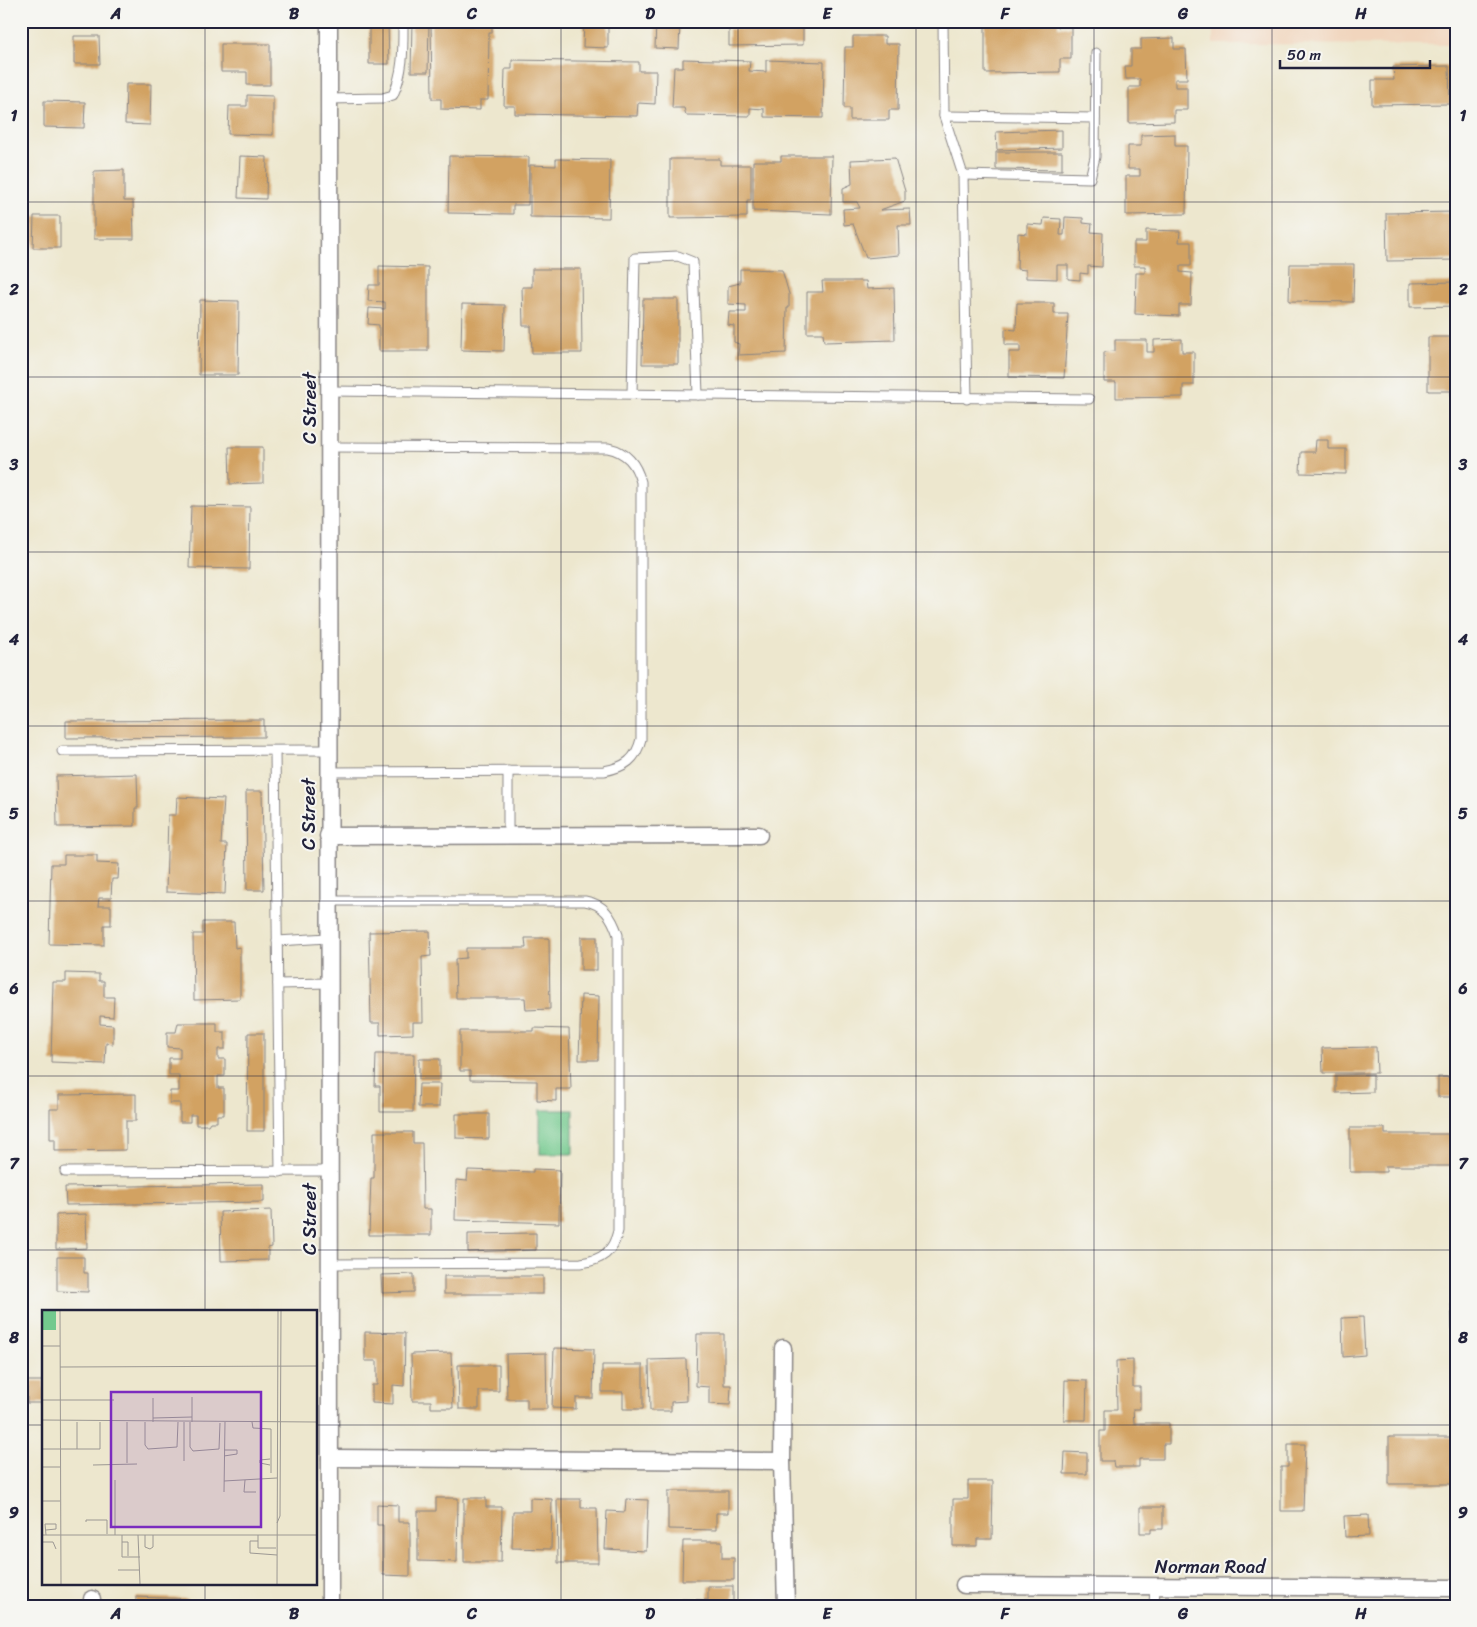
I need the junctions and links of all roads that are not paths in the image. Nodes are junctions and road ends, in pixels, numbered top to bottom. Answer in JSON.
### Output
{"nodes":[{"id":1,"x":329,"y":21,"type":"edge"},
{"id":2,"x":403,"y":21,"type":"edge"},
{"id":3,"x":942,"y":21,"type":"edge"},
{"id":4,"x":1096,"y":53,"type":"dead end"},
{"id":5,"x":329,"y":99,"type":"junction"},
{"id":6,"x":944,"y":116,"type":"junction"},
{"id":7,"x":1095,"y":118,"type":"junction"},
{"id":8,"x":963,"y":175,"type":"junction"},
{"id":9,"x":329,"y":392,"type":"junction"},
{"id":10,"x":632,"y":394,"type":"junction"},
{"id":11,"x":698,"y":395,"type":"junction"},
{"id":12,"x":967,"y":399,"type":"junction"},
{"id":13,"x":1089,"y":399,"type":"dead end"},
{"id":14,"x":329,"y":447,"type":"junction"},
{"id":15,"x":328,"y":750,"type":"junction"},
{"id":16,"x":62,"y":751,"type":"dead end"},
{"id":17,"x":275,"y":751,"type":"junction"},
{"id":18,"x":508,"y":771,"type":"junction"},
{"id":19,"x":328,"y":772,"type":"junction"},
{"id":20,"x":759,"y":835,"type":"dead end"},
{"id":21,"x":328,"y":836,"type":"junction"},
{"id":22,"x":508,"y":836,"type":"junction"},
{"id":23,"x":328,"y":901,"type":"junction"},
{"id":24,"x":328,"y":938,"type":"junction"},
{"id":25,"x":277,"y":940,"type":"junction"},
{"id":26,"x":329,"y":983,"type":"junction"},
{"id":27,"x":278,"y":984,"type":"junction"},
{"id":28,"x":329,"y":1171,"type":"junction"},
{"id":29,"x":66,"y":1172,"type":"dead end"},
{"id":30,"x":280,"y":1172,"type":"junction"},
{"id":31,"x":329,"y":1264,"type":"junction"},
{"id":32,"x":783,"y":1348,"type":"dead end"},
{"id":33,"x":330,"y":1458,"type":"junction"},
{"id":34,"x":782,"y":1461,"type":"junction"},
{"id":35,"x":964,"y":1585,"type":"dead end"},
{"id":36,"x":1155,"y":1586,"type":"junction"},
{"id":37,"x":1456,"y":1588,"type":"edge"},
{"id":38,"x":330,"y":1606,"type":"edge"},
{"id":39,"x":786,"y":1606,"type":"edge"},
{"id":40,"x":1154,"y":1606,"type":"edge"}],
"edges":[{"from":1,"to":5,"type":"street","name":"C Street"},
{"from":2,"to":5,"type":"lane"},
{"from":3,"to":6,"type":"lane"},
{"from":4,"to":7,"type":"lane"},
{"from":5,"to":9,"type":"street","name":"C Street"},
{"from":6,"to":7,"type":"lane"},
{"from":6,"to":8,"type":"lane"},
{"from":7,"to":8,"type":"lane"},
{"from":8,"to":12,"type":"lane"},
{"from":9,"to":10,"type":"lane"},
{"from":9,"to":14,"type":"street","name":"C Street"},
{"from":10,"to":11,"type":"lane"},
{"from":10,"to":11,"type":"lane"},
{"from":11,"to":12,"type":"lane"},
{"from":12,"to":13,"type":"lane"},
{"from":14,"to":15,"type":"street","name":"C Street"},
{"from":14,"to":18,"type":"lane"},
{"from":15,"to":17,"type":"lane"},
{"from":15,"to":19,"type":"street","name":"C Street"},
{"from":16,"to":17,"type":"lane"},
{"from":17,"to":25,"type":"lane"},
{"from":18,"to":19,"type":"lane"},
{"from":18,"to":22,"type":"lane"},
{"from":19,"to":21,"type":"street","name":"C Street"},
{"from":20,"to":22,"type":"street"},
{"from":21,"to":22,"type":"street"},
{"from":21,"to":23,"type":"street","name":"C Street"},
{"from":23,"to":24,"type":"street","name":"C Street"},
{"from":23,"to":31,"type":"lane"},
{"from":24,"to":25,"type":"lane"},
{"from":24,"to":26,"type":"street","name":"C Street"},
{"from":25,"to":27,"type":"lane"},
{"from":26,"to":27,"type":"lane"},
{"from":26,"to":28,"type":"street","name":"C Street"},
{"from":27,"to":30,"type":"lane"},
{"from":28,"to":30,"type":"lane"},
{"from":28,"to":31,"type":"street","name":"C Street"},
{"from":29,"to":30,"type":"lane"},
{"from":31,"to":33,"type":"street","name":"C Street"},
{"from":32,"to":34,"type":"street"},
{"from":33,"to":34,"type":"street"},
{"from":33,"to":38,"type":"street","name":"C Street"},
{"from":34,"to":39,"type":"street"},
{"from":35,"to":36,"type":"street","name":"Norman Road"},
{"from":36,"to":37,"type":"street","name":"Norman Road"},
{"from":36,"to":40,"type":"lane"}]}
